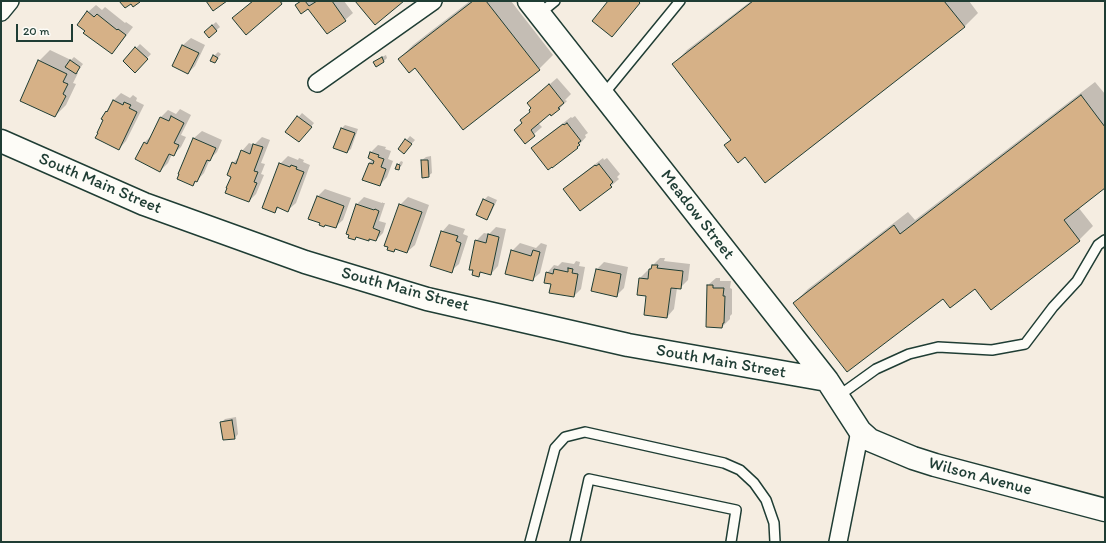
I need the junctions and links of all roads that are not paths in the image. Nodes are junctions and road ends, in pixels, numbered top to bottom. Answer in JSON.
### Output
{"nodes":[{"id":1,"x":10,"y":1,"type":"edge"},
{"id":2,"x":433,"y":1,"type":"edge"},
{"id":3,"x":680,"y":1,"type":"edge"},
{"id":4,"x":541,"y":5,"type":"edge"},
{"id":5,"x":1,"y":12,"type":"edge"},
{"id":6,"x":317,"y":82,"type":"dead end"},
{"id":7,"x":603,"y":95,"type":"junction"},
{"id":8,"x":1,"y":141,"type":"edge"},
{"id":9,"x":1105,"y":240,"type":"edge"},
{"id":10,"x":832,"y":388,"type":"junction"},
{"id":11,"x":860,"y":431,"type":"junction"},
{"id":12,"x":1105,"y":510,"type":"edge"},
{"id":13,"x":530,"y":542,"type":"edge"},
{"id":14,"x":575,"y":542,"type":"edge"},
{"id":15,"x":731,"y":542,"type":"edge"},
{"id":16,"x":775,"y":542,"type":"edge"},
{"id":17,"x":838,"y":542,"type":"edge"}],
"edges":[{"from":1,"to":5,"type":"street"},
{"from":2,"to":6,"type":"street"},
{"from":3,"to":7,"type":"lane"},
{"from":4,"to":7,"type":"main road","name":"Meadow Street"},
{"from":7,"to":10,"type":"main road","name":"Meadow Street"},
{"from":8,"to":10,"type":"main road","name":"South Main Street"},
{"from":9,"to":10,"type":"lane"},
{"from":10,"to":11,"type":"main road","name":"Meadow Street"},
{"from":11,"to":12,"type":"main road","name":"Wilson Avenue"},
{"from":11,"to":17,"type":"street"},
{"from":13,"to":16,"type":"lane"},
{"from":14,"to":15,"type":"lane"}]}
